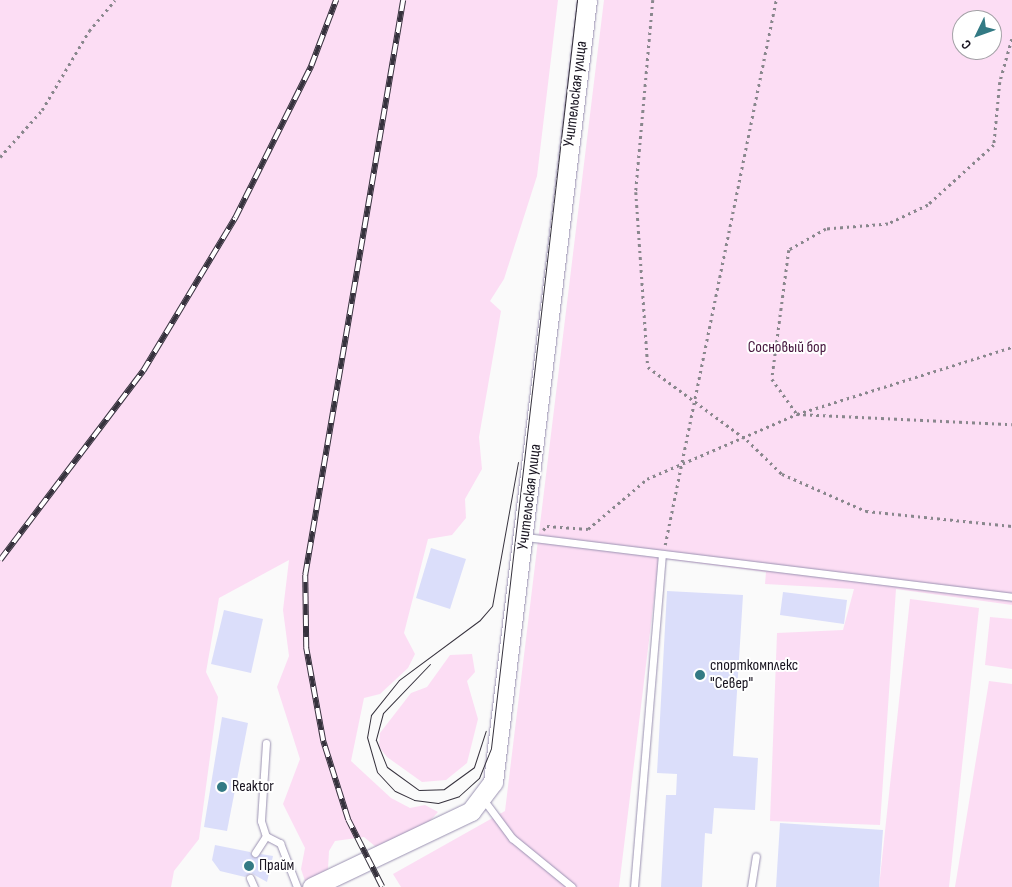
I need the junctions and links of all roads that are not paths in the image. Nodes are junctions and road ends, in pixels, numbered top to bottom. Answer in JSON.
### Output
{"nodes":[{"id":1,"x":587,"y":0,"type":"edge"},
{"id":2,"x":530,"y":538,"type":"junction"},
{"id":3,"x":662,"y":555,"type":"junction"},
{"id":4,"x":1012,"y":597,"type":"edge"},
{"id":5,"x":266,"y":743,"type":"dead end"},
{"id":6,"x":482,"y":798,"type":"junction"},
{"id":7,"x":266,"y":836,"type":"junction"},
{"id":8,"x":255,"y":853,"type":"dead end"},
{"id":9,"x":756,"y":856,"type":"dead end"},
{"id":10,"x":250,"y":878,"type":"dead end"},
{"id":11,"x":254,"y":887,"type":"edge"},
{"id":12,"x":297,"y":887,"type":"edge"},
{"id":13,"x":312,"y":887,"type":"edge"},
{"id":14,"x":572,"y":887,"type":"edge"},
{"id":15,"x":634,"y":887,"type":"edge"},
{"id":16,"x":752,"y":887,"type":"edge"}],
"edges":[{"from":1,"to":2,"type":"main road","name":"Учительская улица"},
{"from":2,"to":3,"type":"lane"},
{"from":2,"to":6,"type":"main road","name":"Учительская улица"},
{"from":3,"to":4,"type":"lane"},
{"from":3,"to":15,"type":"lane"},
{"from":5,"to":7,"type":"lane"},
{"from":6,"to":13,"type":"main road","name":"Учительская улица"},
{"from":6,"to":14,"type":"lane"},
{"from":7,"to":8,"type":"lane"},
{"from":7,"to":12,"type":"lane"},
{"from":9,"to":16,"type":"lane"},
{"from":10,"to":11,"type":"lane"}]}
